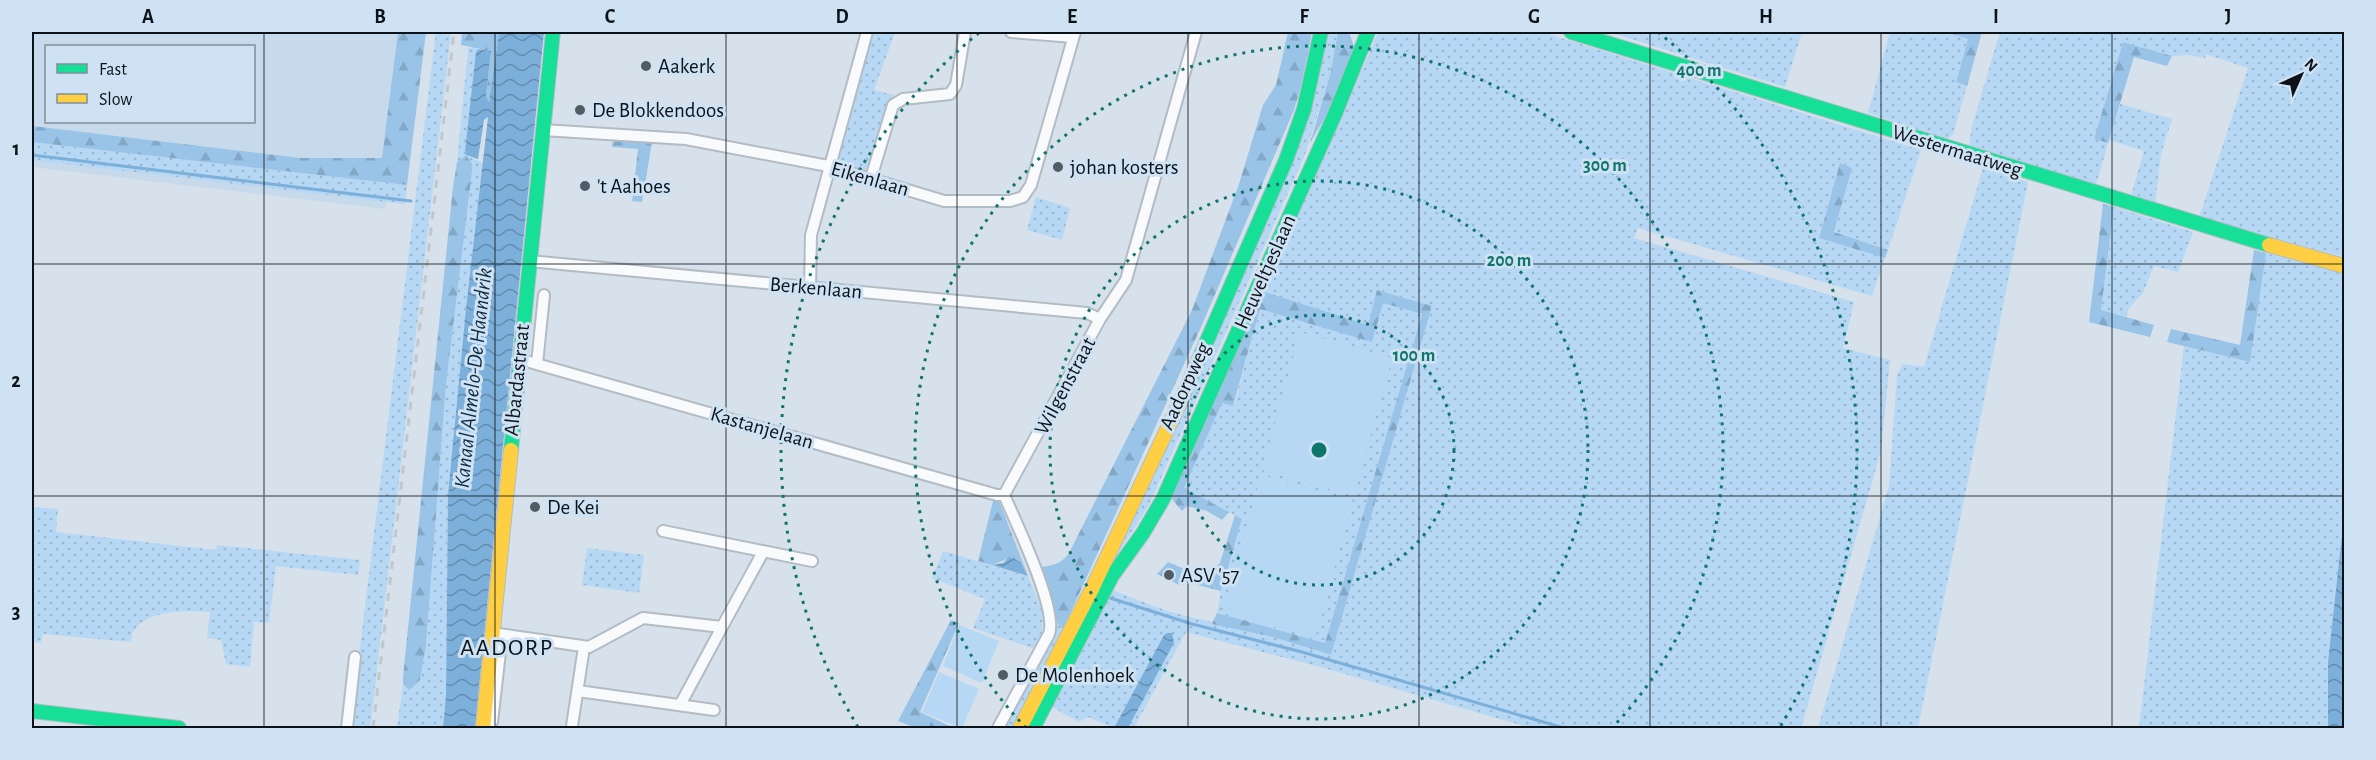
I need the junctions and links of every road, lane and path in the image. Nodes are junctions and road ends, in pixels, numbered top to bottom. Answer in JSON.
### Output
{"nodes":[{"id":1,"x":553,"y":32,"type":"edge"},
{"id":2,"x":867,"y":32,"type":"edge"},
{"id":3,"x":965,"y":32,"type":"edge"},
{"id":4,"x":1011,"y":32,"type":"edge"},
{"id":5,"x":1196,"y":32,"type":"edge"},
{"id":6,"x":1321,"y":32,"type":"edge"},
{"id":7,"x":1368,"y":32,"type":"edge"},
{"id":8,"x":1571,"y":32,"type":"edge"},
{"id":9,"x":1074,"y":34,"type":"edge"},
{"id":10,"x":543,"y":130,"type":"junction"},
{"id":11,"x":828,"y":166,"type":"junction"},
{"id":12,"x":871,"y":178,"type":"junction"},
{"id":13,"x":529,"y":261,"type":"junction"},
{"id":14,"x":2344,"y":266,"type":"edge"},
{"id":15,"x":810,"y":288,"type":"junction"},
{"id":16,"x":544,"y":295,"type":"dead end"},
{"id":17,"x":1100,"y":319,"type":"junction"},
{"id":18,"x":519,"y":359,"type":"junction"},
{"id":19,"x":537,"y":364,"type":"junction"},
{"id":20,"x":1004,"y":495,"type":"junction"},
{"id":21,"x":663,"y":531,"type":"dead end"},
{"id":22,"x":763,"y":552,"type":"junction"},
{"id":23,"x":812,"y":561,"type":"dead end"},
{"id":24,"x":722,"y":627,"type":"junction"},
{"id":25,"x":497,"y":634,"type":"junction"},
{"id":26,"x":584,"y":647,"type":"junction"},
{"id":27,"x":355,"y":657,"type":"dead end"},
{"id":28,"x":578,"y":691,"type":"junction"},
{"id":29,"x":680,"y":705,"type":"junction"},
{"id":30,"x":32,"y":711,"type":"edge"},
{"id":31,"x":714,"y":711,"type":"dead end"},
{"id":32,"x":572,"y":726,"type":"dead end"},
{"id":33,"x":179,"y":729,"type":"edge"},
{"id":34,"x":347,"y":729,"type":"edge"},
{"id":35,"x":484,"y":729,"type":"edge"},
{"id":36,"x":998,"y":729,"type":"edge"},
{"id":37,"x":1020,"y":729,"type":"edge"},
{"id":38,"x":1033,"y":729,"type":"edge"}],
"edges":[{"from":1,"to":10,"type":"street","name":"Albardastraat"},
{"from":2,"to":11,"type":"street"},
{"from":3,"to":12,"type":"street"},
{"from":4,"to":9,"type":"street"},
{"from":5,"to":17,"type":"street","name":"Wilgenstraat"},
{"from":6,"to":37,"type":"street","name":"Aadorpweg"},
{"from":7,"to":38,"type":"street","name":"Heuveltjeslaan"},
{"from":8,"to":14,"type":"street","name":"Westermaatweg"},
{"from":9,"to":12,"type":"street","name":"Eikenlaan"},
{"from":10,"to":11,"type":"street","name":"Eikenlaan"},
{"from":10,"to":13,"type":"street","name":"Albardastraat"},
{"from":11,"to":12,"type":"street","name":"Eikenlaan"},
{"from":11,"to":15,"type":"street"},
{"from":13,"to":15,"type":"street","name":"Berkenlaan"},
{"from":13,"to":18,"type":"street","name":"Albardastraat"},
{"from":15,"to":17,"type":"street","name":"Berkenlaan"},
{"from":16,"to":19,"type":"street","name":"Albardastraat"},
{"from":17,"to":20,"type":"street","name":"Wilgenstraat"},
{"from":18,"to":19,"type":"street","name":"Kastanjelaan"},
{"from":18,"to":25,"type":"street","name":"Albardastraat"},
{"from":19,"to":20,"type":"street","name":"Kastanjelaan"},
{"from":20,"to":36,"type":"street"},
{"from":21,"to":22,"type":"street"},
{"from":22,"to":23,"type":"street"},
{"from":22,"to":24,"type":"street"},
{"from":24,"to":26,"type":"street"},
{"from":24,"to":29,"type":"street"},
{"from":25,"to":26,"type":"street"},
{"from":25,"to":35,"type":"street","name":"Albardastraat"},
{"from":26,"to":28,"type":"street"},
{"from":27,"to":34,"type":"street"},
{"from":28,"to":29,"type":"street"},
{"from":28,"to":32,"type":"street"},
{"from":29,"to":31,"type":"street"},
{"from":30,"to":33,"type":"street"}]}
